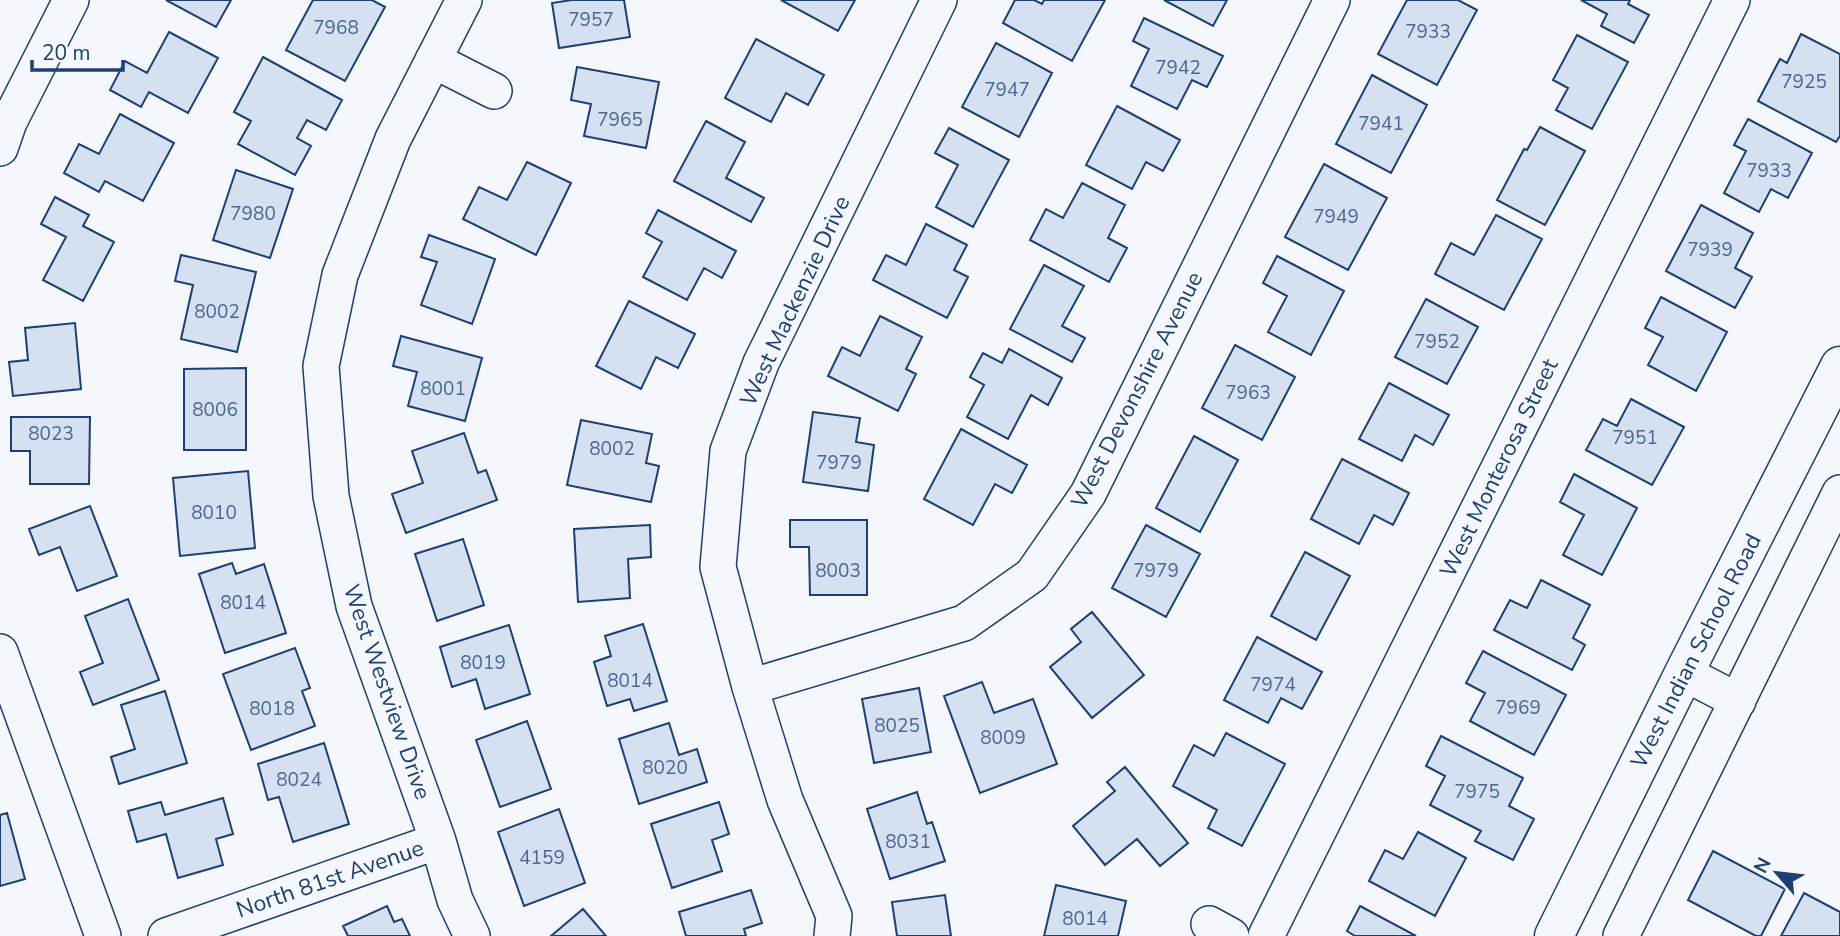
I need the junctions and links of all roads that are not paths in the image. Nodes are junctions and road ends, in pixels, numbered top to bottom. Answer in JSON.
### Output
{"nodes":[{"id":1,"x":71,"y":0,"type":"edge"},
{"id":2,"x":464,"y":0,"type":"edge"},
{"id":3,"x":939,"y":0,"type":"edge"},
{"id":4,"x":1332,"y":0,"type":"edge"},
{"id":5,"x":1732,"y":0,"type":"edge"},
{"id":6,"x":433,"y":60,"type":"junction"},
{"id":7,"x":494,"y":91,"type":"dead end"},
{"id":8,"x":0,"y":148,"type":"edge"},
{"id":9,"x":1840,"y":366,"type":"edge"},
{"id":10,"x":1840,"y":493,"type":"edge"},
{"id":11,"x":0,"y":652,"type":"edge"},
{"id":12,"x":1684,"y":673,"type":"junction"},
{"id":13,"x":750,"y":687,"type":"junction"},
{"id":14,"x":1738,"y":701,"type":"junction"},
{"id":15,"x":438,"y":842,"type":"junction"},
{"id":16,"x":1623,"y":935,"type":"edge"},
{"id":17,"x":103,"y":936,"type":"edge"},
{"id":18,"x":166,"y":936,"type":"edge"},
{"id":19,"x":472,"y":936,"type":"edge"},
{"id":20,"x":832,"y":936,"type":"edge"},
{"id":21,"x":1266,"y":936,"type":"edge"},
{"id":22,"x":1554,"y":936,"type":"edge"}],
"edges":[{"from":1,"to":8,"type":"street"},
{"from":2,"to":6,"type":"street","name":"West Westview Drive"},
{"from":3,"to":13,"type":"street","name":"West Mackenzie Drive"},
{"from":4,"to":13,"type":"street","name":"West Devonshire Avenue"},
{"from":5,"to":21,"type":"street","name":"West Monterosa Street"},
{"from":6,"to":7,"type":"street"},
{"from":6,"to":15,"type":"street","name":"West Westview Drive"},
{"from":9,"to":12,"type":"main road","name":"West Indian School Road"},
{"from":10,"to":14,"type":"street"},
{"from":11,"to":17,"type":"street"},
{"from":12,"to":14,"type":"street"},
{"from":12,"to":22,"type":"main road","name":"West Indian School Road"},
{"from":13,"to":20,"type":"street","name":"West Mackenzie Drive"},
{"from":14,"to":16,"type":"street"},
{"from":15,"to":18,"type":"street","name":"North 81st Avenue"},
{"from":15,"to":19,"type":"street","name":"North 81st Avenue"}]}
